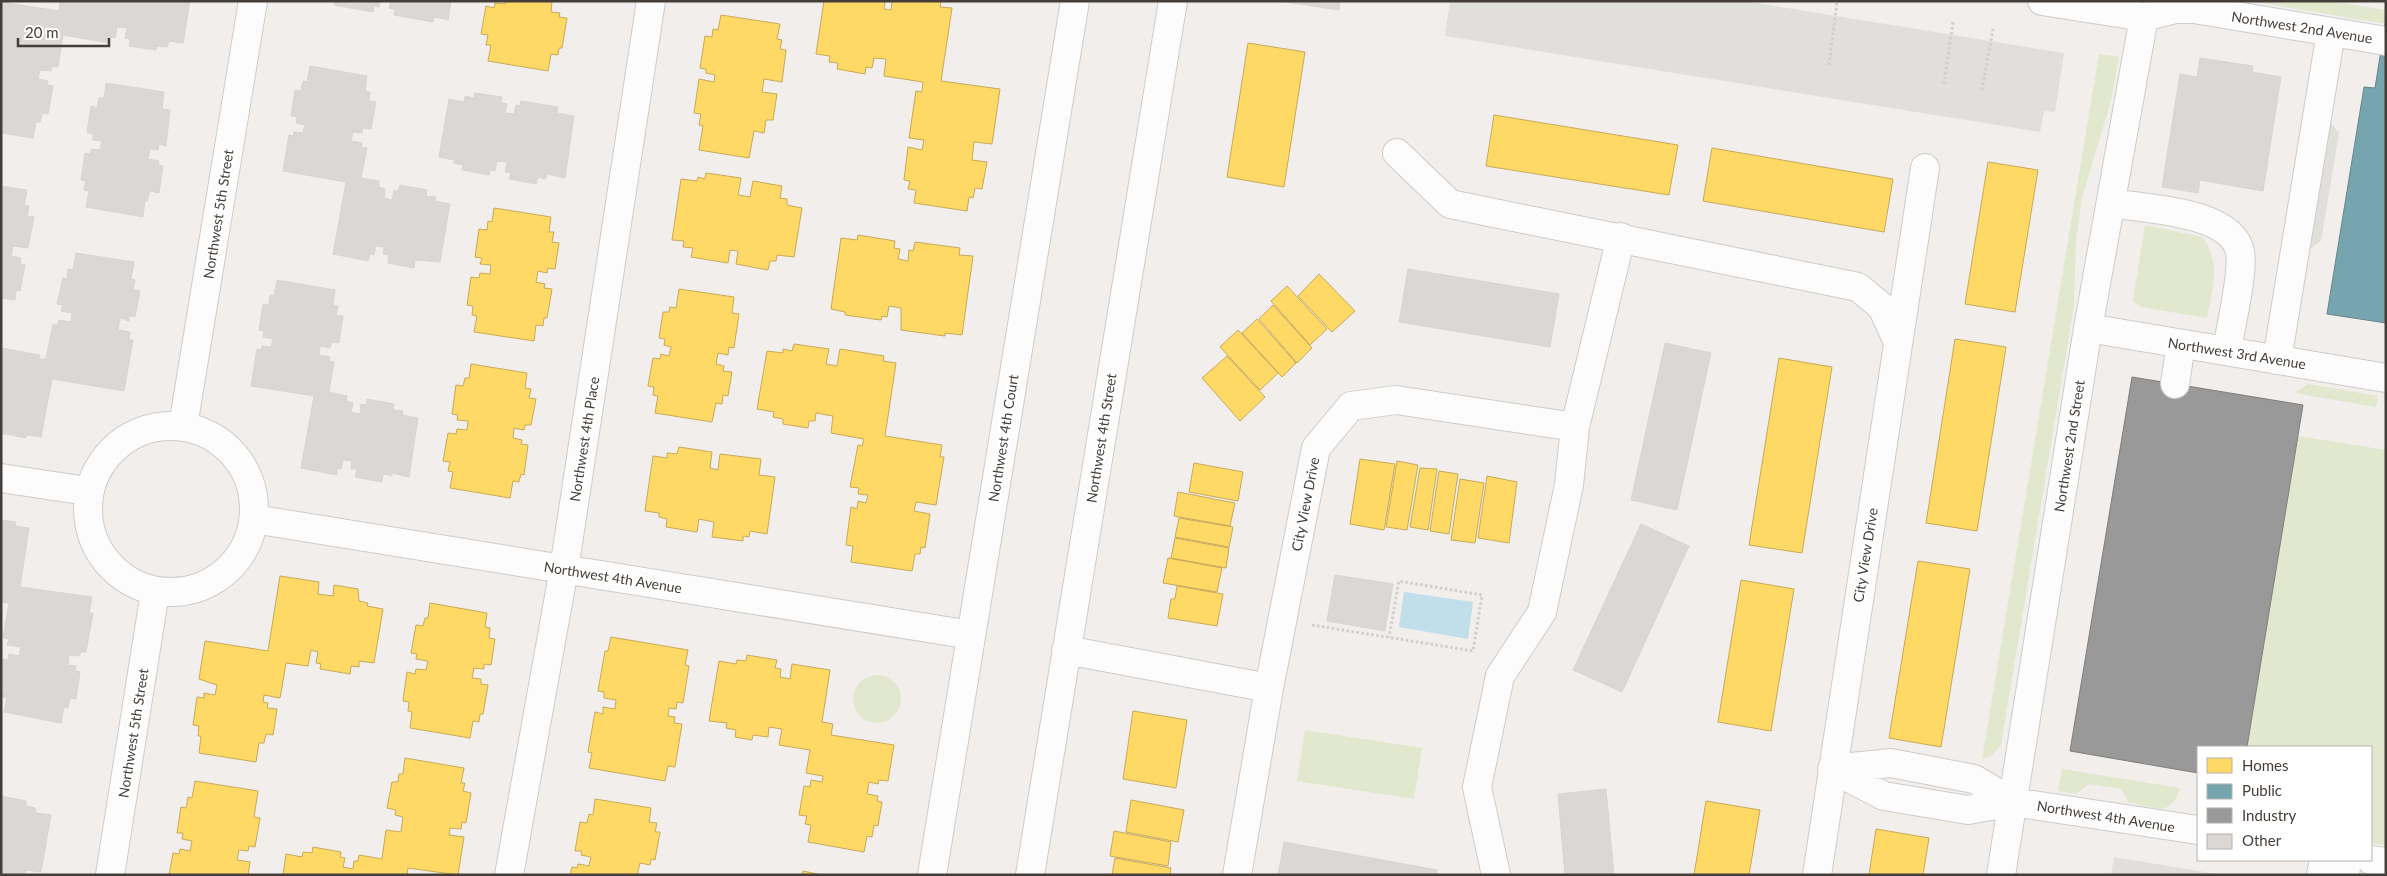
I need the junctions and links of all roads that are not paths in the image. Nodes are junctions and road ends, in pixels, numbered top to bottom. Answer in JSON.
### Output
{"nodes":[{"id":1,"x":253,"y":1,"type":"edge"},
{"id":2,"x":651,"y":1,"type":"edge"},
{"id":3,"x":1075,"y":1,"type":"edge"},
{"id":4,"x":1174,"y":1,"type":"edge"},
{"id":5,"x":2042,"y":1,"type":"edge"},
{"id":6,"x":2144,"y":18,"type":"junction"},
{"id":7,"x":2331,"y":32,"type":"junction"},
{"id":8,"x":2386,"y":41,"type":"edge"},
{"id":9,"x":1397,"y":153,"type":"dead end"},
{"id":10,"x":1924,"y":168,"type":"dead end"},
{"id":11,"x":2111,"y":203,"type":"junction"},
{"id":12,"x":1621,"y":237,"type":"junction"},
{"id":13,"x":2088,"y":328,"type":"junction"},
{"id":14,"x":1897,"y":340,"type":"junction"},
{"id":15,"x":2181,"y":344,"type":"junction"},
{"id":16,"x":2227,"y":351,"type":"junction"},
{"id":17,"x":2278,"y":360,"type":"junction"},
{"id":18,"x":2386,"y":378,"type":"edge"},
{"id":19,"x":2175,"y":384,"type":"dead end"},
{"id":20,"x":183,"y":426,"type":"junction"},
{"id":21,"x":1575,"y":427,"type":"junction"},
{"id":22,"x":1,"y":478,"type":"edge"},
{"id":23,"x":87,"y":491,"type":"junction"},
{"id":24,"x":254,"y":519,"type":"junction"},
{"id":25,"x":564,"y":569,"type":"junction"},
{"id":26,"x":156,"y":592,"type":"junction"},
{"id":27,"x":971,"y":635,"type":"junction"},
{"id":28,"x":1066,"y":650,"type":"junction"},
{"id":29,"x":1269,"y":688,"type":"junction"},
{"id":30,"x":1832,"y":769,"type":"junction"},
{"id":31,"x":2013,"y":802,"type":"junction"},
{"id":32,"x":2197,"y":830,"type":"edge"},
{"id":33,"x":2372,"y":860,"type":"edge"},
{"id":34,"x":2324,"y":861,"type":"edge"},
{"id":35,"x":2347,"y":861,"type":"edge"},
{"id":36,"x":2386,"y":862,"type":"edge"},
{"id":37,"x":110,"y":875,"type":"edge"},
{"id":38,"x":509,"y":875,"type":"edge"},
{"id":39,"x":932,"y":875,"type":"edge"},
{"id":40,"x":1030,"y":875,"type":"edge"},
{"id":41,"x":1237,"y":875,"type":"edge"},
{"id":42,"x":1496,"y":875,"type":"edge"},
{"id":43,"x":1816,"y":875,"type":"edge"},
{"id":44,"x":2001,"y":875,"type":"edge"},
{"id":45,"x":2321,"y":875,"type":"edge"},
{"id":46,"x":2345,"y":875,"type":"edge"}],
"edges":[{"from":1,"to":20,"type":"street","name":"Northwest 5th Street"},
{"from":2,"to":25,"type":"street","name":"Northwest 4th Place"},
{"from":3,"to":27,"type":"street","name":"Northwest 4th Court"},
{"from":4,"to":28,"type":"street","name":"Northwest 4th Street"},
{"from":5,"to":6,"type":"street","name":"Northwest 2nd Avenue"},
{"from":6,"to":7,"type":"street","name":"Northwest 2nd Avenue"},
{"from":6,"to":11,"type":"street","name":"Northwest 2nd Street"},
{"from":7,"to":8,"type":"street","name":"Northwest 2nd Avenue"},
{"from":7,"to":17,"type":"street"},
{"from":9,"to":12,"type":"street"},
{"from":10,"to":14,"type":"street","name":"City View Drive"},
{"from":11,"to":13,"type":"street","name":"Northwest 2nd Street"},
{"from":11,"to":16,"type":"street"},
{"from":12,"to":14,"type":"street"},
{"from":12,"to":21,"type":"street"},
{"from":13,"to":15,"type":"street","name":"Northwest 3rd Avenue"},
{"from":13,"to":31,"type":"street","name":"Northwest 2nd Street"},
{"from":14,"to":30,"type":"street","name":"City View Drive"},
{"from":15,"to":16,"type":"street","name":"Northwest 3rd Avenue"},
{"from":15,"to":19,"type":"street"},
{"from":16,"to":17,"type":"street","name":"Northwest 3rd Avenue"},
{"from":17,"to":18,"type":"street","name":"Northwest 3rd Avenue"},
{"from":20,"to":23,"type":"street"},
{"from":20,"to":24,"type":"street"},
{"from":21,"to":29,"type":"street","name":"City View Drive"},
{"from":21,"to":42,"type":"street"},
{"from":22,"to":23,"type":"street"},
{"from":23,"to":26,"type":"street"},
{"from":24,"to":25,"type":"street","name":"Northwest 4th Avenue"},
{"from":24,"to":26,"type":"street"},
{"from":25,"to":27,"type":"street","name":"Northwest 4th Avenue"},
{"from":25,"to":38,"type":"street","name":"Northwest 4th Place"},
{"from":26,"to":37,"type":"street","name":"Northwest 5th Street"},
{"from":27,"to":39,"type":"street","name":"Northwest 4th Court"},
{"from":28,"to":29,"type":"street"},
{"from":28,"to":40,"type":"street","name":"Northwest 4th Street"},
{"from":29,"to":41,"type":"street","name":"City View Drive"},
{"from":30,"to":31,"type":"street"},
{"from":30,"to":43,"type":"street","name":"City View Drive"},
{"from":31,"to":32,"type":"street","name":"Northwest 4th Avenue"},
{"from":31,"to":44,"type":"street","name":"Northwest 2nd Street"},
{"from":33,"to":36,"type":"street"},
{"from":34,"to":45,"type":"street"},
{"from":35,"to":46,"type":"street"}]}
